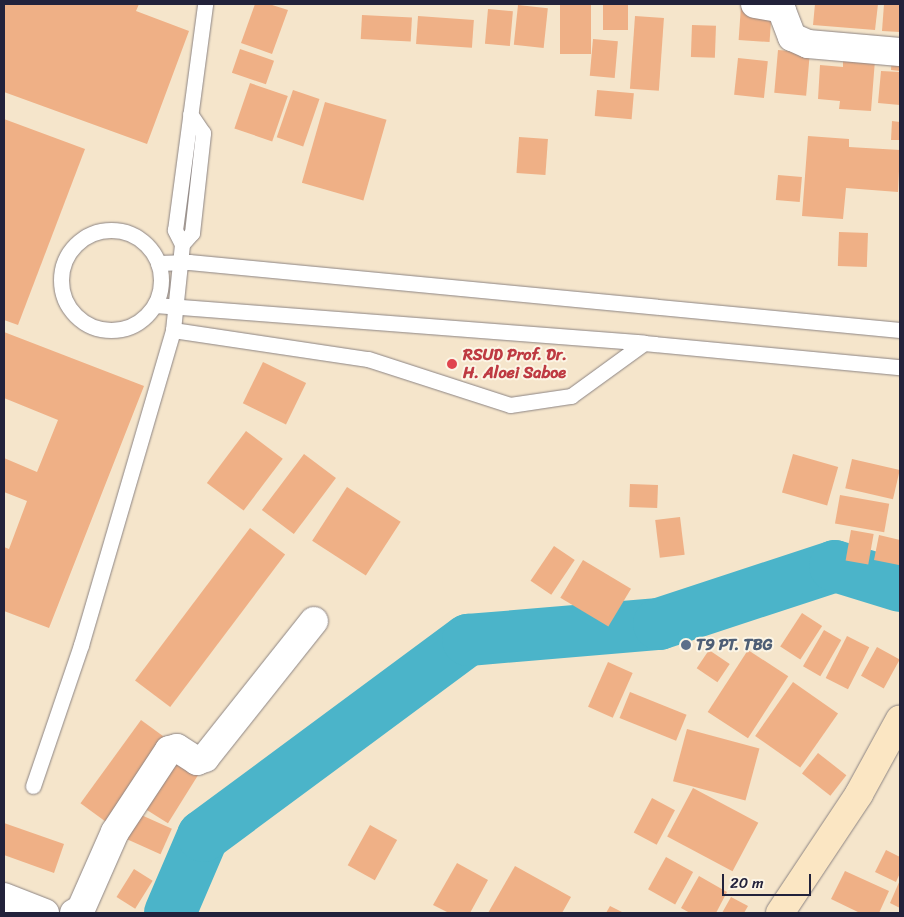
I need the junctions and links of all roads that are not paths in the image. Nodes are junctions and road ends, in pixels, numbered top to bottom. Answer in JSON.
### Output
{"nodes":[{"id":1,"x":205,"y":4,"type":"edge"},
{"id":2,"x":755,"y":4,"type":"edge"},
{"id":3,"x":900,"y":52,"type":"edge"},
{"id":4,"x":158,"y":263,"type":"junction"},
{"id":5,"x":180,"y":263,"type":"junction"},
{"id":6,"x":155,"y":305,"type":"junction"},
{"id":7,"x":177,"y":307,"type":"junction"},
{"id":8,"x":173,"y":330,"type":"junction"},
{"id":9,"x":900,"y":330,"type":"edge"},
{"id":10,"x":644,"y":343,"type":"junction"},
{"id":11,"x":898,"y":367,"type":"edge"},
{"id":12,"x":314,"y":622,"type":"dead end"},
{"id":13,"x":900,"y":719,"type":"edge"},
{"id":14,"x":33,"y":786,"type":"dead end"},
{"id":15,"x":4,"y":896,"type":"edge"},
{"id":16,"x":45,"y":913,"type":"edge"},
{"id":17,"x":74,"y":913,"type":"edge"},
{"id":18,"x":780,"y":913,"type":"edge"}],
"edges":[{"from":1,"to":5,"type":"lane"},
{"from":2,"to":3,"type":"street"},
{"from":4,"to":5,"type":"lane"},
{"from":4,"to":6,"type":"lane"},
{"from":4,"to":6,"type":"lane"},
{"from":5,"to":7,"type":"lane"},
{"from":5,"to":9,"type":"lane"},
{"from":6,"to":7,"type":"lane"},
{"from":7,"to":8,"type":"lane"},
{"from":7,"to":10,"type":"lane"},
{"from":8,"to":10,"type":"lane"},
{"from":8,"to":14,"type":"lane"},
{"from":10,"to":11,"type":"lane"},
{"from":12,"to":17,"type":"street"},
{"from":13,"to":18,"type":"street"},
{"from":15,"to":16,"type":"street"}]}
